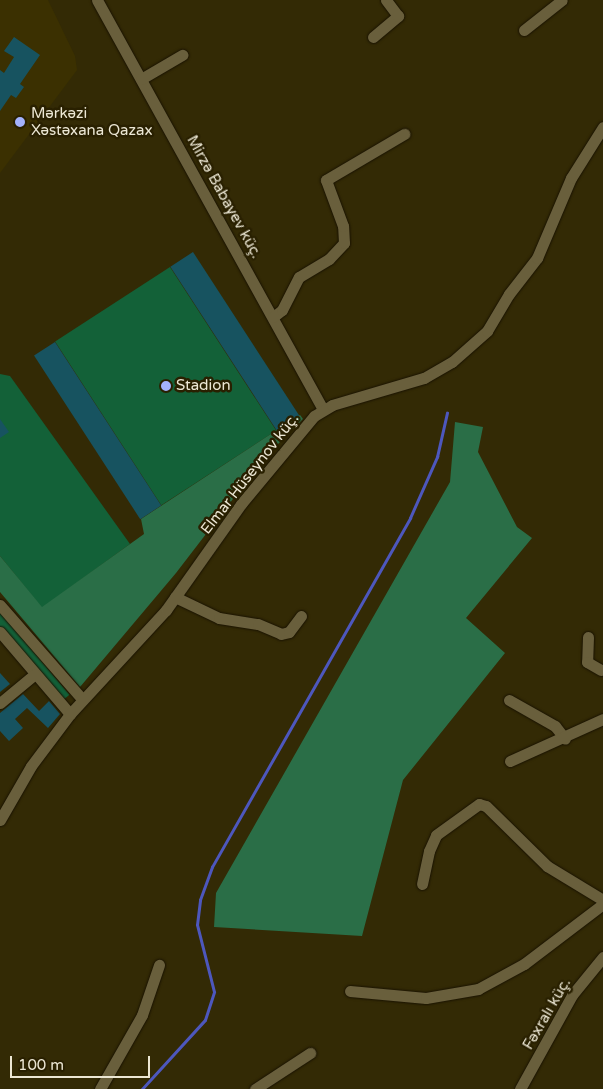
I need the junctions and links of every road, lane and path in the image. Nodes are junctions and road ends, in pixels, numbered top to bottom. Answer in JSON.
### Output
{"nodes":[{"id":1,"x":97,"y":0,"type":"edge"},
{"id":2,"x":386,"y":0,"type":"edge"},
{"id":3,"x":562,"y":0,"type":"edge"},
{"id":4,"x":524,"y":30,"type":"dead end"},
{"id":5,"x":373,"y":37,"type":"dead end"},
{"id":6,"x":182,"y":55,"type":"dead end"},
{"id":7,"x":141,"y":79,"type":"junction"},
{"id":8,"x":603,"y":127,"type":"edge"},
{"id":9,"x":404,"y":134,"type":"dead end"},
{"id":10,"x":273,"y":317,"type":"junction"},
{"id":11,"x":323,"y":409,"type":"junction"},
{"id":12,"x":175,"y":597,"type":"junction"},
{"id":13,"x":0,"y":605,"type":"edge"},
{"id":14,"x":301,"y":616,"type":"dead end"},
{"id":15,"x":0,"y":632,"type":"edge"},
{"id":16,"x":588,"y":637,"type":"dead end"},
{"id":17,"x":602,"y":668,"type":"edge"},
{"id":18,"x":35,"y":674,"type":"junction"},
{"id":19,"x":82,"y":700,"type":"junction"},
{"id":20,"x":509,"y":700,"type":"dead end"},
{"id":21,"x":0,"y":703,"type":"edge"},
{"id":22,"x":70,"y":714,"type":"junction"},
{"id":23,"x":603,"y":719,"type":"edge"},
{"id":24,"x":565,"y":739,"type":"junction"},
{"id":25,"x":510,"y":761,"type":"dead end"},
{"id":26,"x":0,"y":820,"type":"edge"},
{"id":27,"x":422,"y":884,"type":"dead end"},
{"id":28,"x":603,"y":902,"type":"edge"},
{"id":29,"x":603,"y":957,"type":"edge"},
{"id":30,"x":158,"y":965,"type":"dead end"},
{"id":31,"x":350,"y":991,"type":"dead end"},
{"id":32,"x":310,"y":1053,"type":"dead end"},
{"id":33,"x":100,"y":1089,"type":"edge"},
{"id":34,"x":254,"y":1089,"type":"edge"},
{"id":35,"x":520,"y":1089,"type":"edge"}],
"edges":[{"from":1,"to":7,"type":"street","name":"Mirzə Babayev küç."},
{"from":2,"to":5,"type":"street"},
{"from":3,"to":4,"type":"street"},
{"from":6,"to":7,"type":"street"},
{"from":7,"to":10,"type":"street","name":"Mirzə Babayev küç."},
{"from":8,"to":11,"type":"street"},
{"from":9,"to":10,"type":"street"},
{"from":10,"to":11,"type":"street","name":"Mirzə Babayev küç."},
{"from":11,"to":12,"type":"street","name":"Elmar Hüseynov küç."},
{"from":12,"to":14,"type":"street"},
{"from":12,"to":19,"type":"street","name":"Elmar Hüseynov küç."},
{"from":13,"to":19,"type":"street"},
{"from":15,"to":18,"type":"street"},
{"from":16,"to":17,"type":"street"},
{"from":18,"to":21,"type":"street"},
{"from":18,"to":22,"type":"street"},
{"from":19,"to":22,"type":"street","name":"Elmar Hüseynov küç."},
{"from":20,"to":24,"type":"street"},
{"from":22,"to":26,"type":"street","name":"Elmar Hüseynov küç."},
{"from":23,"to":24,"type":"street"},
{"from":24,"to":25,"type":"street"},
{"from":27,"to":28,"type":"street"},
{"from":28,"to":31,"type":"street"},
{"from":29,"to":35,"type":"street","name":"Fəxralı küç."},
{"from":30,"to":33,"type":"street"},
{"from":32,"to":34,"type":"street"}]}
